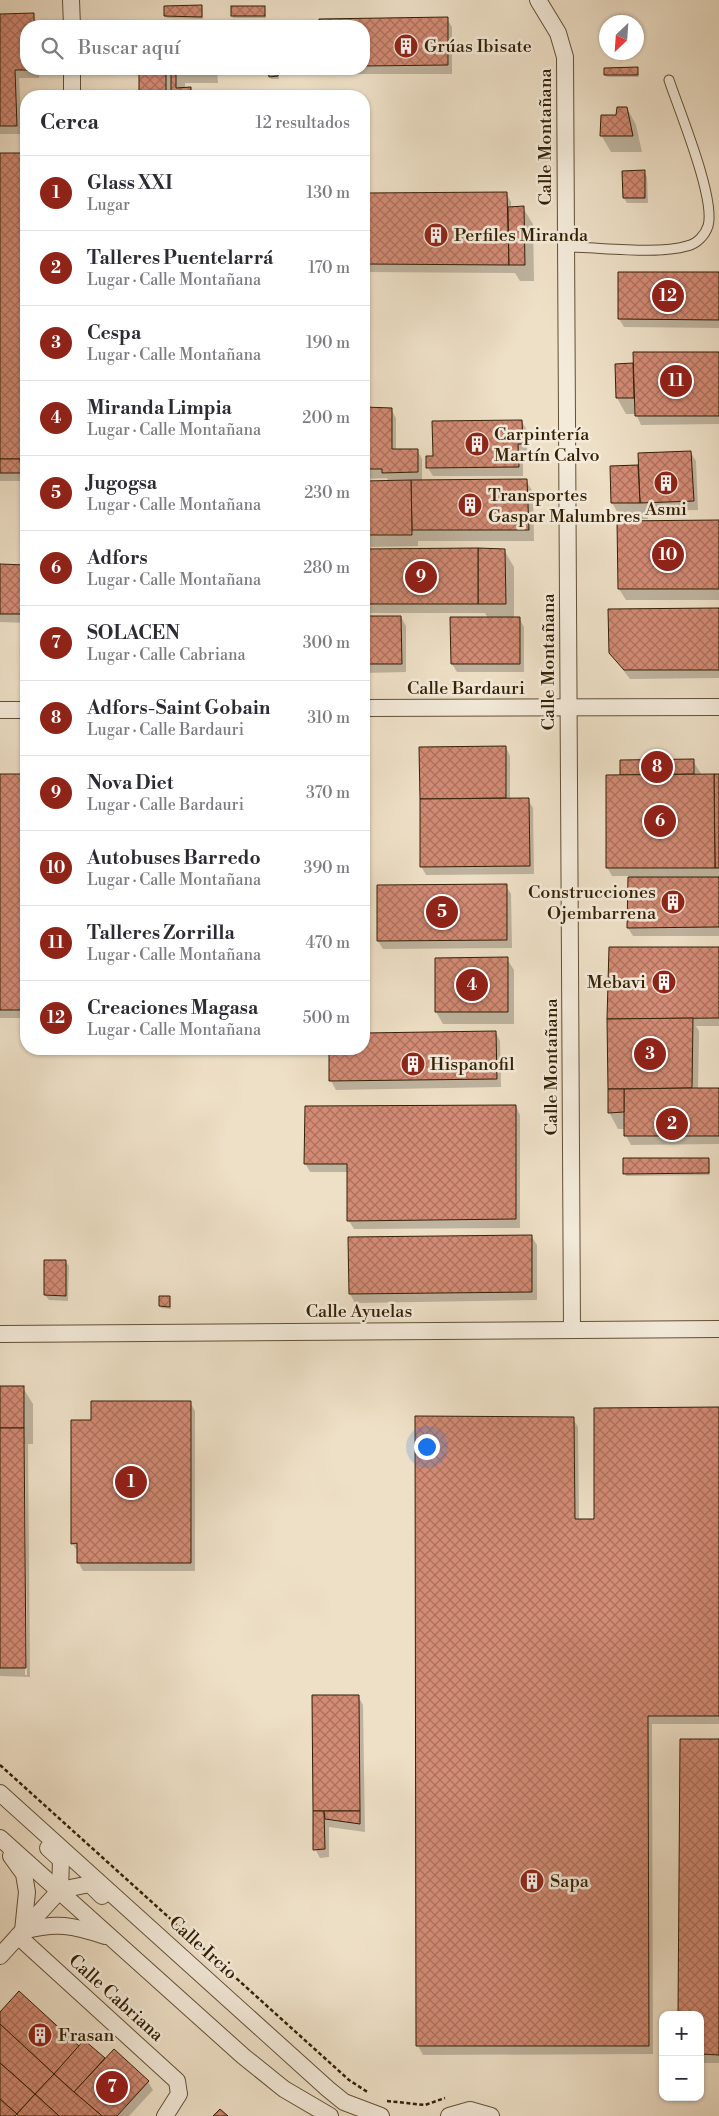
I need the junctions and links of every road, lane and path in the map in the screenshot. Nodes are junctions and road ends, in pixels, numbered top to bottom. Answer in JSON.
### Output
{"nodes":[{"id":1,"x":72,"y":0,"type":"edge"},
{"id":2,"x":538,"y":0,"type":"edge"},
{"id":3,"x":72,"y":20,"type":"edge"},
{"id":4,"x":72,"y":75,"type":"edge"},
{"id":5,"x":669,"y":80,"type":"dead end"},
{"id":6,"x":72,"y":90,"type":"edge"},
{"id":7,"x":566,"y":247,"type":"junction"},
{"id":8,"x":568,"y":707,"type":"junction"},
{"id":9,"x":719,"y":707,"type":"edge"},
{"id":10,"x":370,"y":708,"type":"edge"},
{"id":11,"x":0,"y":710,"type":"edge"},
{"id":12,"x":20,"y":710,"type":"edge"},
{"id":13,"x":719,"y":1329,"type":"edge"},
{"id":14,"x":572,"y":1330,"type":"junction"},
{"id":15,"x":0,"y":1334,"type":"edge"},
{"id":16,"x":0,"y":1765,"type":"edge"},
{"id":17,"x":2,"y":1795,"type":"edge"},
{"id":18,"x":0,"y":1838,"type":"edge"},
{"id":19,"x":60,"y":1890,"type":"junction"},
{"id":20,"x":154,"y":1930,"type":"junction"},
{"id":21,"x":20,"y":1934,"type":"junction"},
{"id":22,"x":113,"y":1938,"type":"junction"},
{"id":23,"x":0,"y":1956,"type":"edge"},
{"id":24,"x":374,"y":2096,"type":"dead end"},
{"id":25,"x":445,"y":2098,"type":"dead end"},
{"id":26,"x":380,"y":2099,"type":"dead end"},
{"id":27,"x":165,"y":2116,"type":"edge"},
{"id":28,"x":330,"y":2116,"type":"edge"},
{"id":29,"x":381,"y":2116,"type":"edge"},
{"id":30,"x":449,"y":2116,"type":"edge"},
{"id":31,"x":491,"y":2116,"type":"edge"}],
"edges":[{"from":1,"to":3,"type":"street"},
{"from":2,"to":7,"type":"street","name":"Calle Montañana"},
{"from":4,"to":6,"type":"street"},
{"from":5,"to":7,"type":"lane"},
{"from":7,"to":8,"type":"street","name":"Calle Montañana"},
{"from":8,"to":9,"type":"street","name":"Calle Bardauri"},
{"from":8,"to":10,"type":"street","name":"Calle Bardauri"},
{"from":8,"to":14,"type":"street","name":"Calle Montañana"},
{"from":11,"to":12,"type":"street"},
{"from":13,"to":14,"type":"street","name":"Calle Ayuelas"},
{"from":14,"to":15,"type":"street","name":"Calle Ayuelas"},
{"from":16,"to":24,"type":"path"},
{"from":17,"to":19,"type":"street","name":"Calle Ircio"},
{"from":17,"to":20,"type":"street","name":"Calle Ircio"},
{"from":18,"to":19,"type":"street"},
{"from":18,"to":21,"type":"street"},
{"from":19,"to":20,"type":"street"},
{"from":19,"to":21,"type":"street"},
{"from":19,"to":22,"type":"street"},
{"from":20,"to":29,"type":"street","name":"Calle Ircio"},
{"from":21,"to":22,"type":"street"},
{"from":21,"to":23,"type":"street"},
{"from":21,"to":27,"type":"street","name":"Calle Cabriana"},
{"from":22,"to":28,"type":"street"},
{"from":25,"to":26,"type":"path"},
{"from":30,"to":31,"type":"street"}]}
